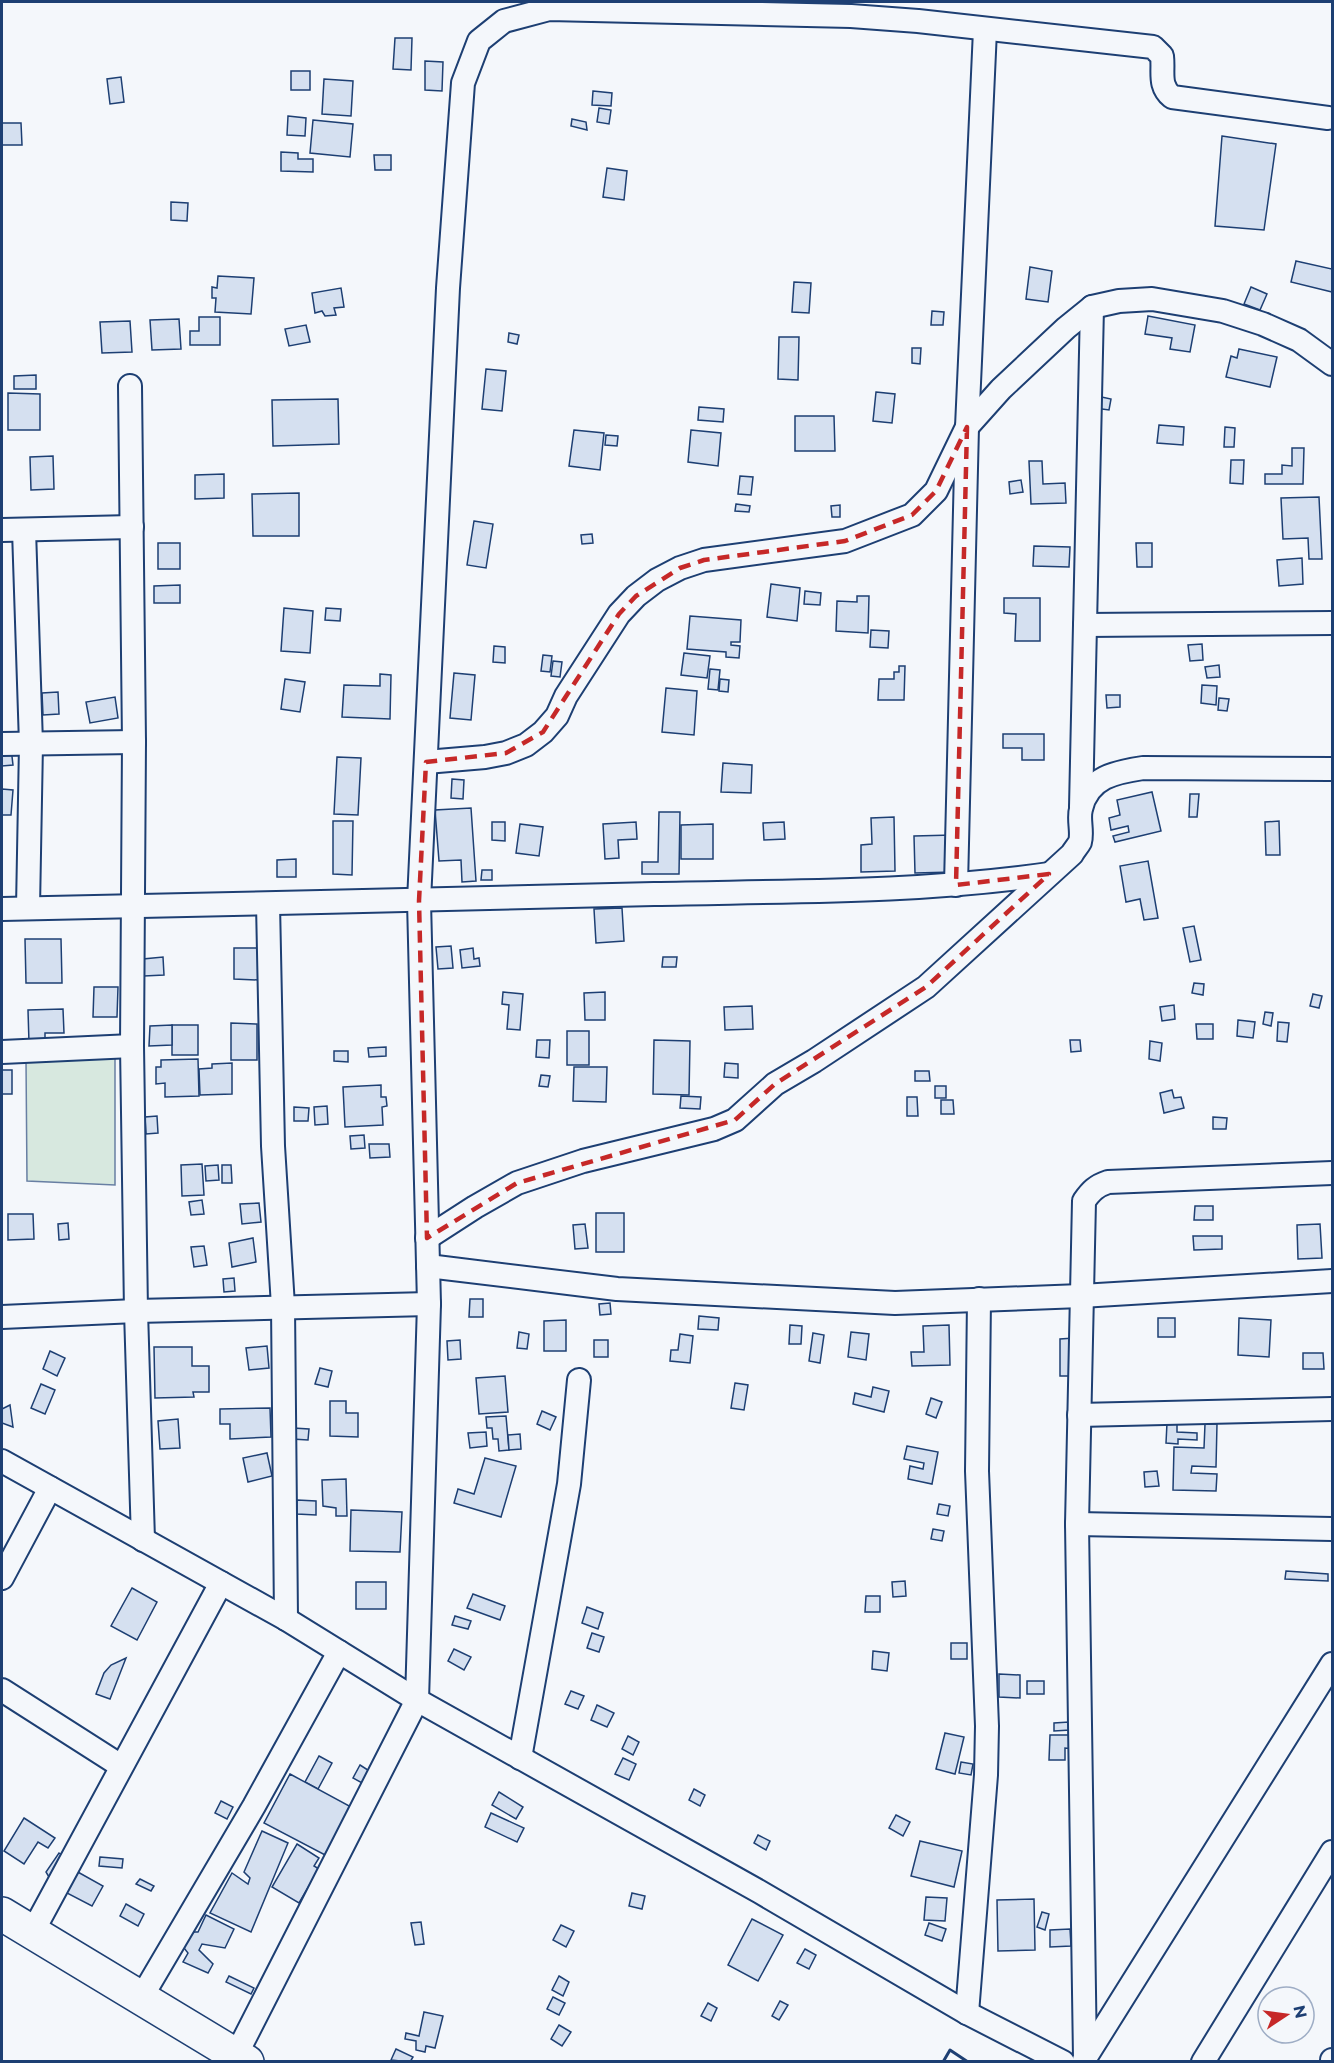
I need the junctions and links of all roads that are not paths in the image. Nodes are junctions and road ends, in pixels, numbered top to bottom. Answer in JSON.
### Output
{"nodes":[{"id":1,"x":985,"y":30,"type":"junction"},
{"id":2,"x":1328,"y":118,"type":"dead end"},
{"id":3,"x":1092,"y":307,"type":"junction"},
{"id":4,"x":1332,"y":364,"type":"edge"},
{"id":5,"x":130,"y":386,"type":"dead end"},
{"id":6,"x":967,"y":427,"type":"junction"},
{"id":7,"x":132,"y":527,"type":"junction"},
{"id":8,"x":2,"y":530,"type":"edge"},
{"id":9,"x":24,"y":530,"type":"junction"},
{"id":10,"x":1332,"y":623,"type":"edge"},
{"id":11,"x":1085,"y":625,"type":"junction"},
{"id":12,"x":134,"y":742,"type":"junction"},
{"id":13,"x":2,"y":744,"type":"edge"},
{"id":14,"x":31,"y":744,"type":"junction"},
{"id":15,"x":426,"y":762,"type":"junction"},
{"id":16,"x":1332,"y":769,"type":"edge"},
{"id":17,"x":1081,"y":809,"type":"junction"},
{"id":18,"x":1049,"y":874,"type":"junction"},
{"id":19,"x":956,"y":885,"type":"junction"},
{"id":20,"x":419,"y":901,"type":"junction"},
{"id":21,"x":268,"y":904,"type":"junction"},
{"id":22,"x":134,"y":906,"type":"junction"},
{"id":23,"x":28,"y":908,"type":"junction"},
{"id":24,"x":2,"y":909,"type":"edge"},
{"id":25,"x":132,"y":1046,"type":"junction"},
{"id":26,"x":2,"y":1052,"type":"edge"},
{"id":27,"x":1332,"y":1173,"type":"edge"},
{"id":28,"x":428,"y":1238,"type":"junction"},
{"id":29,"x":428,"y":1266,"type":"junction"},
{"id":30,"x":1332,"y":1281,"type":"edge"},
{"id":31,"x":1081,"y":1296,"type":"junction"},
{"id":32,"x":979,"y":1299,"type":"junction"},
{"id":33,"x":429,"y":1304,"type":"junction"},
{"id":34,"x":283,"y":1306,"type":"junction"},
{"id":35,"x":136,"y":1311,"type":"junction"},
{"id":36,"x":2,"y":1317,"type":"edge"},
{"id":37,"x":579,"y":1380,"type":"dead end"},
{"id":38,"x":1332,"y":1409,"type":"edge"},
{"id":39,"x":1079,"y":1415,"type":"junction"},
{"id":40,"x":2,"y":1461,"type":"edge"},
{"id":41,"x":50,"y":1488,"type":"junction"},
{"id":42,"x":1077,"y":1524,"type":"junction"},
{"id":43,"x":1332,"y":1530,"type":"edge"},
{"id":44,"x":143,"y":1540,"type":"junction"},
{"id":45,"x":2,"y":1578,"type":"edge"},
{"id":46,"x":221,"y":1583,"type":"junction"},
{"id":47,"x":286,"y":1619,"type":"junction"},
{"id":48,"x":339,"y":1652,"type":"junction"},
{"id":49,"x":1332,"y":1664,"type":"edge"},
{"id":50,"x":2,"y":1690,"type":"edge"},
{"id":51,"x":417,"y":1700,"type":"junction"},
{"id":52,"x":520,"y":1758,"type":"junction"},
{"id":53,"x":121,"y":1766,"type":"junction"},
{"id":54,"x":1332,"y":1852,"type":"edge"},
{"id":55,"x":2,"y":1914,"type":"edge"},
{"id":56,"x":32,"y":1933,"type":"junction"},
{"id":57,"x":141,"y":1998,"type":"junction"},
{"id":58,"x":967,"y":2013,"type":"junction"},
{"id":59,"x":242,"y":2058,"type":"edge"},
{"id":60,"x":1077,"y":2060,"type":"edge"},
{"id":61,"x":1203,"y":2061,"type":"edge"}],
"edges":[{"from":1,"to":2,"type":"street"},
{"from":1,"to":6,"type":"street"},
{"from":1,"to":15,"type":"street"},
{"from":3,"to":4,"type":"street"},
{"from":3,"to":6,"type":"street"},
{"from":3,"to":11,"type":"street"},
{"from":5,"to":7,"type":"street"},
{"from":6,"to":15,"type":"street"},
{"from":6,"to":19,"type":"street"},
{"from":7,"to":9,"type":"street"},
{"from":7,"to":12,"type":"street"},
{"from":8,"to":9,"type":"street"},
{"from":9,"to":14,"type":"street"},
{"from":10,"to":11,"type":"street"},
{"from":11,"to":17,"type":"street"},
{"from":12,"to":14,"type":"street"},
{"from":12,"to":22,"type":"street"},
{"from":13,"to":14,"type":"street"},
{"from":14,"to":23,"type":"street"},
{"from":15,"to":20,"type":"street"},
{"from":16,"to":17,"type":"street"},
{"from":17,"to":18,"type":"street"},
{"from":18,"to":19,"type":"street"},
{"from":18,"to":28,"type":"street"},
{"from":19,"to":20,"type":"street"},
{"from":20,"to":21,"type":"street"},
{"from":20,"to":28,"type":"street"},
{"from":21,"to":22,"type":"street"},
{"from":21,"to":34,"type":"street"},
{"from":22,"to":23,"type":"street"},
{"from":22,"to":25,"type":"street"},
{"from":23,"to":24,"type":"street"},
{"from":25,"to":26,"type":"street"},
{"from":25,"to":35,"type":"street"},
{"from":27,"to":31,"type":"street"},
{"from":28,"to":29,"type":"street"},
{"from":29,"to":32,"type":"street"},
{"from":29,"to":33,"type":"street"},
{"from":30,"to":31,"type":"street"},
{"from":31,"to":32,"type":"street"},
{"from":31,"to":39,"type":"street"},
{"from":32,"to":58,"type":"street"},
{"from":33,"to":34,"type":"street"},
{"from":33,"to":51,"type":"street"},
{"from":34,"to":35,"type":"street"},
{"from":34,"to":47,"type":"street"},
{"from":35,"to":36,"type":"street"},
{"from":35,"to":44,"type":"street"},
{"from":37,"to":52,"type":"street"},
{"from":38,"to":39,"type":"street"},
{"from":39,"to":42,"type":"street"},
{"from":40,"to":41,"type":"street"},
{"from":41,"to":44,"type":"street"},
{"from":41,"to":45,"type":"street"},
{"from":42,"to":43,"type":"street"},
{"from":42,"to":60,"type":"street"},
{"from":44,"to":46,"type":"street"},
{"from":46,"to":47,"type":"street"},
{"from":46,"to":53,"type":"street"},
{"from":47,"to":48,"type":"street"},
{"from":48,"to":51,"type":"street"},
{"from":48,"to":57,"type":"street"},
{"from":49,"to":60,"type":"street"},
{"from":50,"to":53,"type":"street"},
{"from":51,"to":52,"type":"street"},
{"from":51,"to":59,"type":"street"},
{"from":52,"to":58,"type":"street"},
{"from":53,"to":56,"type":"street"},
{"from":54,"to":61,"type":"street"},
{"from":55,"to":56,"type":"highway"},
{"from":56,"to":57,"type":"highway"},
{"from":57,"to":59,"type":"highway"},
{"from":58,"to":60,"type":"street"}]}
